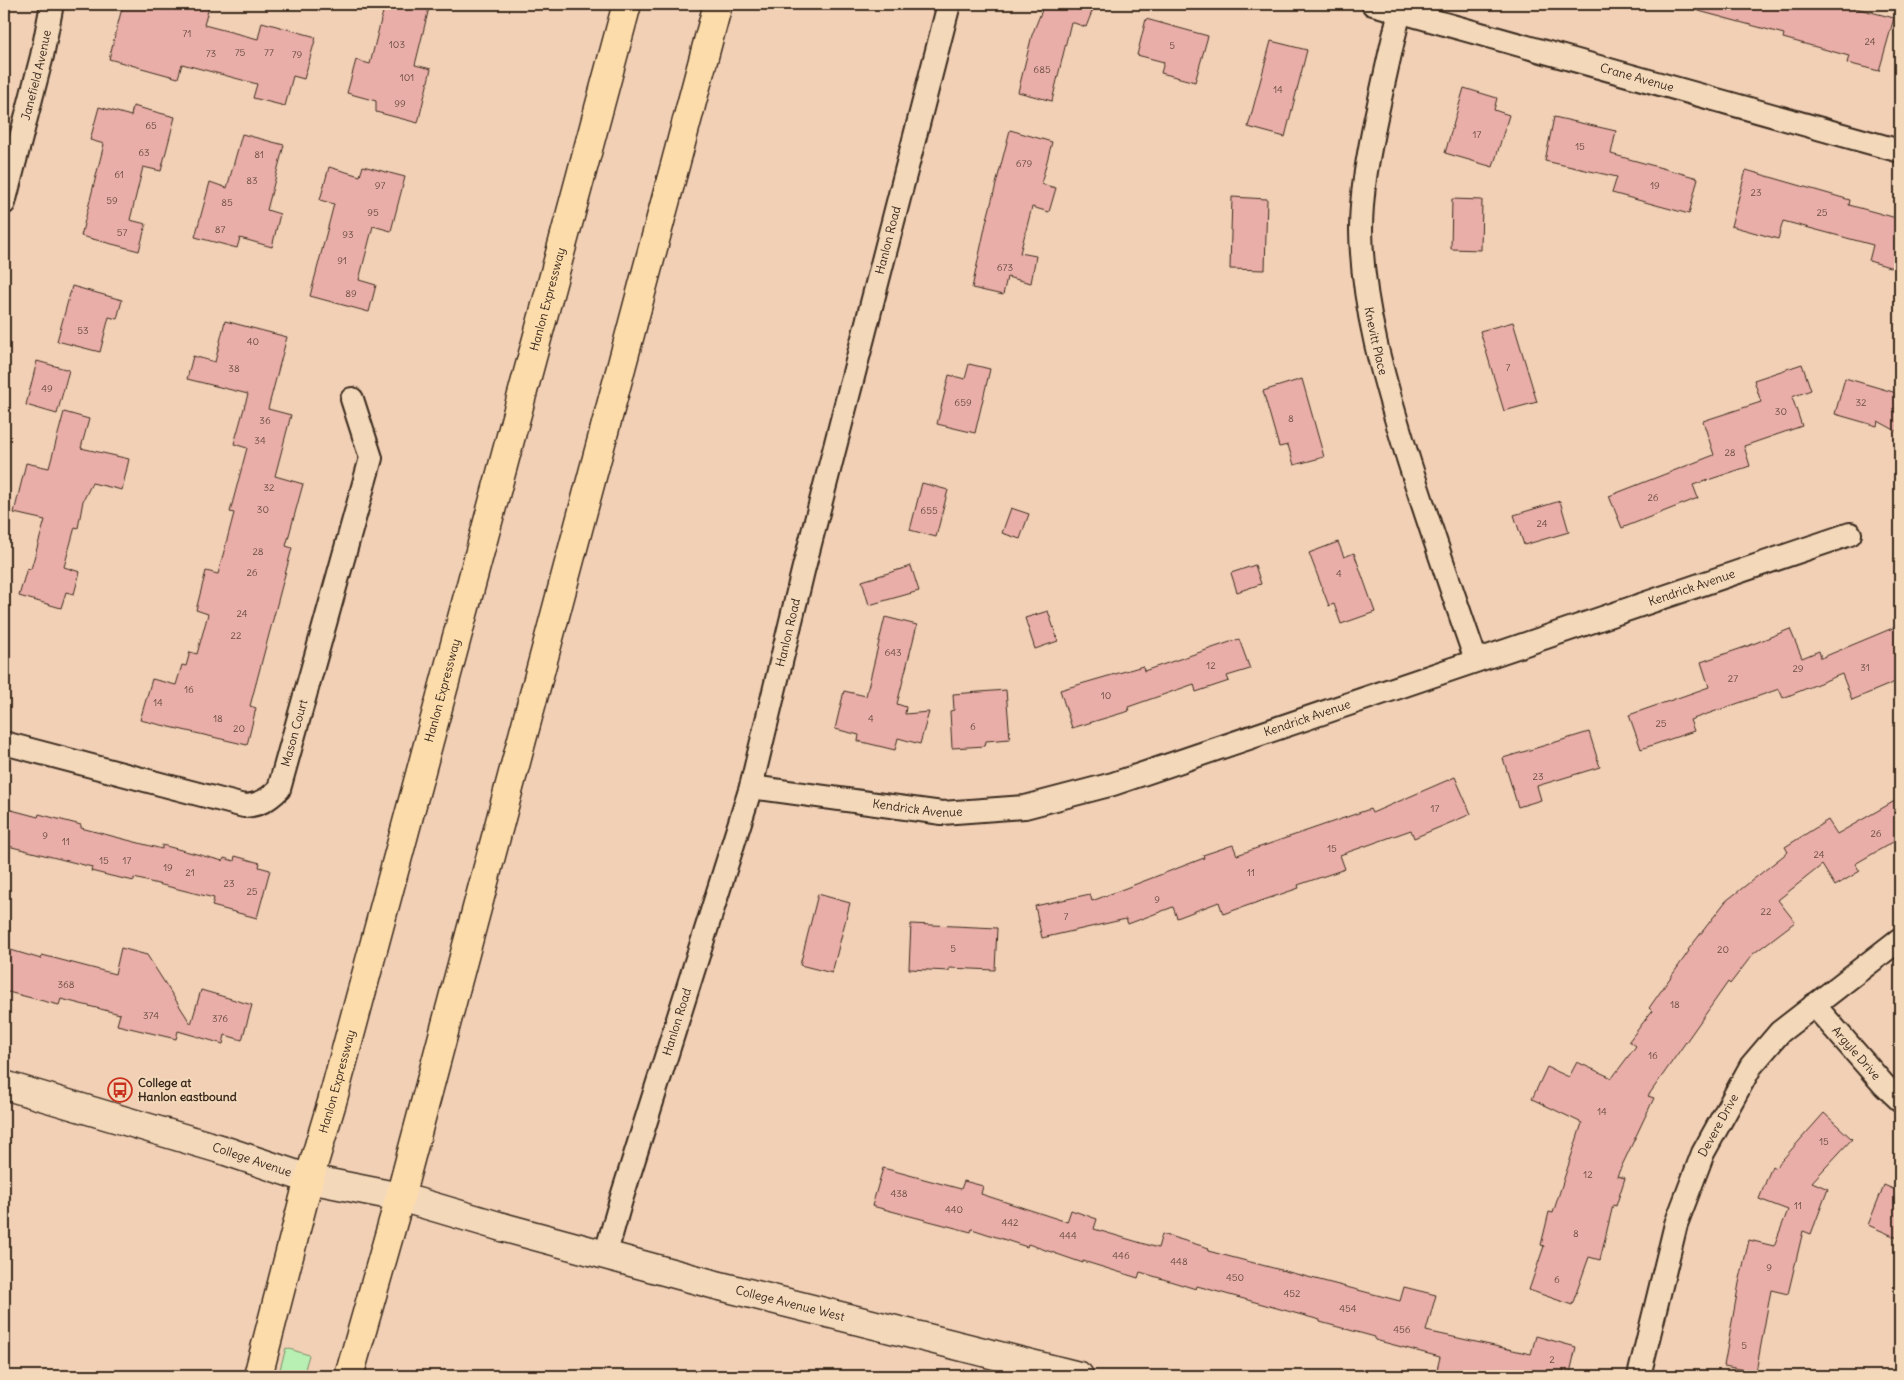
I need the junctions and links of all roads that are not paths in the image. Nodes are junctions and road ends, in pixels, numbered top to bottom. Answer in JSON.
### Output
{"nodes":[{"id":1,"x":52,"y":4,"type":"edge"},
{"id":2,"x":627,"y":4,"type":"edge"},
{"id":3,"x":718,"y":4,"type":"edge"},
{"id":4,"x":949,"y":4,"type":"edge"},
{"id":5,"x":1373,"y":4,"type":"edge"},
{"id":6,"x":1400,"y":11,"type":"junction"},
{"id":7,"x":1900,"y":151,"type":"edge"},
{"id":8,"x":4,"y":203,"type":"edge"},
{"id":9,"x":352,"y":399,"type":"dead end"},
{"id":10,"x":1850,"y":534,"type":"dead end"},
{"id":11,"x":1476,"y":660,"type":"junction"},
{"id":12,"x":4,"y":743,"type":"edge"},
{"id":13,"x":751,"y":787,"type":"junction"},
{"id":14,"x":1900,"y":939,"type":"edge"},
{"id":15,"x":1814,"y":1005,"type":"junction"},
{"id":16,"x":4,"y":1085,"type":"edge"},
{"id":17,"x":1900,"y":1100,"type":"edge"},
{"id":18,"x":309,"y":1179,"type":"junction"},
{"id":19,"x":400,"y":1196,"type":"junction"},
{"id":20,"x":502,"y":1227,"type":"joint"},
{"id":21,"x":605,"y":1256,"type":"junction"},
{"id":22,"x":258,"y":1376,"type":"edge"},
{"id":23,"x":349,"y":1376,"type":"edge"},
{"id":24,"x":1079,"y":1376,"type":"edge"},
{"id":25,"x":1639,"y":1376,"type":"edge"}],
"edges":[{"from":1,"to":8,"type":"street","name":"Janefield Avenue"},
{"from":2,"to":18,"type":"highway","name":"Hanlon Expressway"},
{"from":3,"to":19,"type":"highway"},
{"from":4,"to":13,"type":"street","name":"Hanlon Road"},
{"from":5,"to":6,"type":"street","name":"Crane Avenue"},
{"from":6,"to":7,"type":"street","name":"Crane Avenue"},
{"from":6,"to":11,"type":"street","name":"Knevitt Place"},
{"from":9,"to":12,"type":"street","name":"Mason Court"},
{"from":10,"to":11,"type":"street","name":"Kendrick Avenue"},
{"from":11,"to":13,"type":"street","name":"Kendrick Avenue"},
{"from":13,"to":21,"type":"street","name":"Hanlon Road"},
{"from":14,"to":15,"type":"street","name":"Devere Drive"},
{"from":15,"to":17,"type":"street","name":"Argyle Drive"},
{"from":15,"to":25,"type":"street","name":"Devere Drive"},
{"from":16,"to":18,"type":"street","name":"College Avenue"},
{"from":18,"to":19,"type":"street","name":"College Avenue"},
{"from":18,"to":22,"type":"highway","name":"Hanlon Expressway"},
{"from":19,"to":20,"type":"street","name":"College Avenue"},
{"from":19,"to":23,"type":"highway"},
{"from":20,"to":21,"type":"street","name":"College Avenue West"},
{"from":21,"to":24,"type":"street","name":"College Avenue West"}]}
